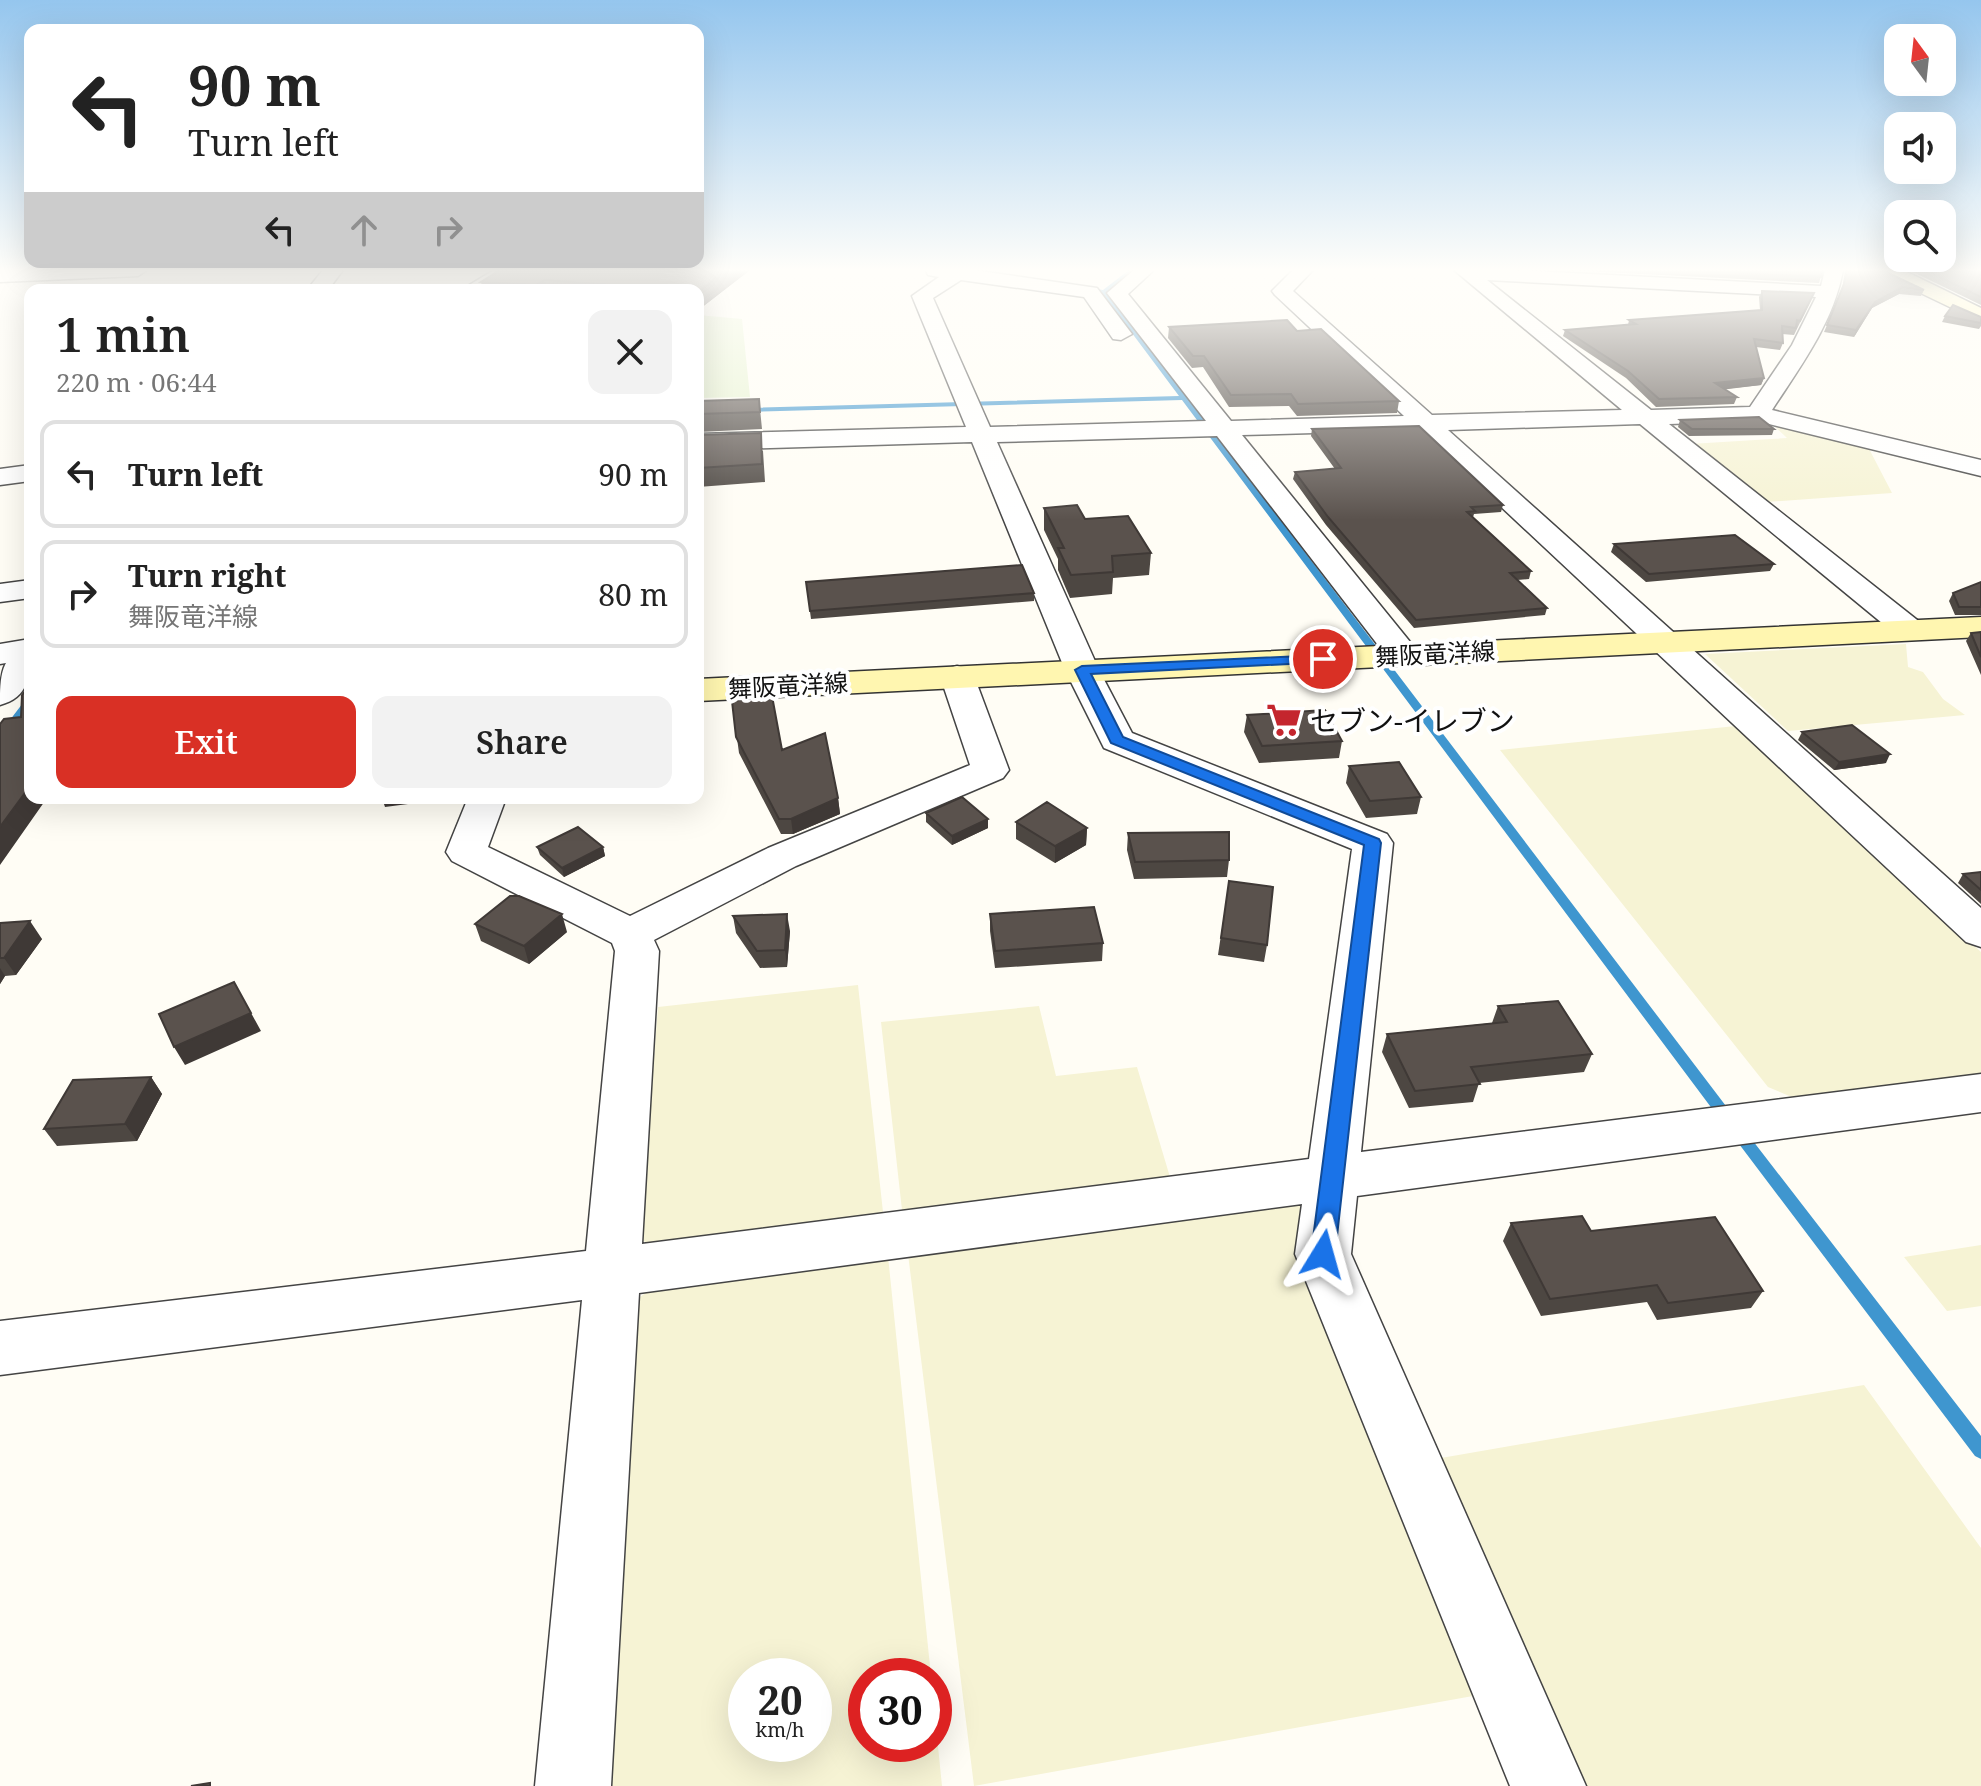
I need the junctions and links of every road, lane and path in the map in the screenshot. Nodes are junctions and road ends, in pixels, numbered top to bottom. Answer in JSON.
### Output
{"nodes":[{"id":1,"x":948,"y":353,"type":"edge"},
{"id":2,"x":1134,"y":353,"type":"edge"},
{"id":3,"x":1165,"y":353,"type":"edge"},
{"id":4,"x":1350,"y":353,"type":"edge"},
{"id":5,"x":1567,"y":353,"type":"edge"},
{"id":6,"x":1798,"y":353,"type":"edge"},
{"id":7,"x":1137,"y":357,"type":"dead end"},
{"id":8,"x":1171,"y":406,"type":"dead end"},
{"id":9,"x":1757,"y":414,"type":"junction"},
{"id":10,"x":1648,"y":419,"type":"junction"},
{"id":11,"x":1426,"y":424,"type":"junction"},
{"id":12,"x":1226,"y":429,"type":"junction"},
{"id":13,"x":1188,"y":430,"type":"junction"},
{"id":14,"x":984,"y":434,"type":"junction"},
{"id":15,"x":704,"y":442,"type":"edge"},
{"id":16,"x":1981,"y":468,"type":"edge"},
{"id":17,"x":24,"y":474,"type":"edge"},
{"id":18,"x":0,"y":477,"type":"edge"},
{"id":19,"x":24,"y":590,"type":"edge"},
{"id":20,"x":0,"y":593,"type":"edge"},
{"id":21,"x":1981,"y":627,"type":"edge"},
{"id":22,"x":1910,"y":630,"type":"junction"},
{"id":23,"x":1667,"y":642,"type":"junction"},
{"id":24,"x":24,"y":650,"type":"edge"},
{"id":25,"x":0,"y":654,"type":"edge"},
{"id":26,"x":1406,"y":655,"type":"junction"},
{"id":27,"x":24,"y":670,"type":"edge"},
{"id":28,"x":1082,"y":670,"type":"junction"},
{"id":29,"x":957,"y":676,"type":"junction"},
{"id":30,"x":704,"y":690,"type":"edge"},
{"id":31,"x":5,"y":714,"type":"edge"},
{"id":32,"x":485,"y":804,"type":"edge"},
{"id":33,"x":1981,"y":932,"type":"edge"},
{"id":34,"x":630,"y":934,"type":"junction"},
{"id":35,"x":1981,"y":1093,"type":"edge"},
{"id":36,"x":1334,"y":1178,"type":"junction"},
{"id":37,"x":612,"y":1272,"type":"junction"},
{"id":38,"x":0,"y":1348,"type":"edge"},
{"id":39,"x":573,"y":1786,"type":"edge"},
{"id":40,"x":1548,"y":1786,"type":"edge"}],
"edges":[{"from":1,"to":14,"type":"street"},
{"from":2,"to":7,"type":"street"},
{"from":3,"to":12,"type":"street"},
{"from":4,"to":11,"type":"street"},
{"from":5,"to":10,"type":"street"},
{"from":6,"to":9,"type":"street"},
{"from":8,"to":13,"type":"street"},
{"from":9,"to":10,"type":"street"},
{"from":9,"to":16,"type":"street"},
{"from":10,"to":11,"type":"street"},
{"from":10,"to":22,"type":"street"},
{"from":11,"to":12,"type":"street"},
{"from":11,"to":23,"type":"street"},
{"from":12,"to":13,"type":"street"},
{"from":12,"to":26,"type":"street"},
{"from":13,"to":14,"type":"street"},
{"from":14,"to":15,"type":"street"},
{"from":14,"to":28,"type":"street"},
{"from":17,"to":18,"type":"street"},
{"from":19,"to":20,"type":"street"},
{"from":21,"to":22,"type":"main road","name":"舞阪竜洋線"},
{"from":22,"to":23,"type":"main road","name":"舞阪竜洋線"},
{"from":23,"to":26,"type":"main road","name":"舞阪竜洋線"},
{"from":23,"to":33,"type":"street"},
{"from":24,"to":25,"type":"street"},
{"from":26,"to":28,"type":"main road","name":"舞阪竜洋線"},
{"from":27,"to":31,"type":"street"},
{"from":28,"to":29,"type":"main road","name":"舞阪竜洋線"},
{"from":28,"to":36,"type":"street"},
{"from":29,"to":30,"type":"main road","name":"舞阪竜洋線"},
{"from":29,"to":34,"type":"street"},
{"from":32,"to":34,"type":"street"},
{"from":34,"to":37,"type":"street"},
{"from":35,"to":36,"type":"street"},
{"from":36,"to":37,"type":"street"},
{"from":36,"to":40,"type":"street"},
{"from":37,"to":38,"type":"street"},
{"from":37,"to":39,"type":"street"}]}
